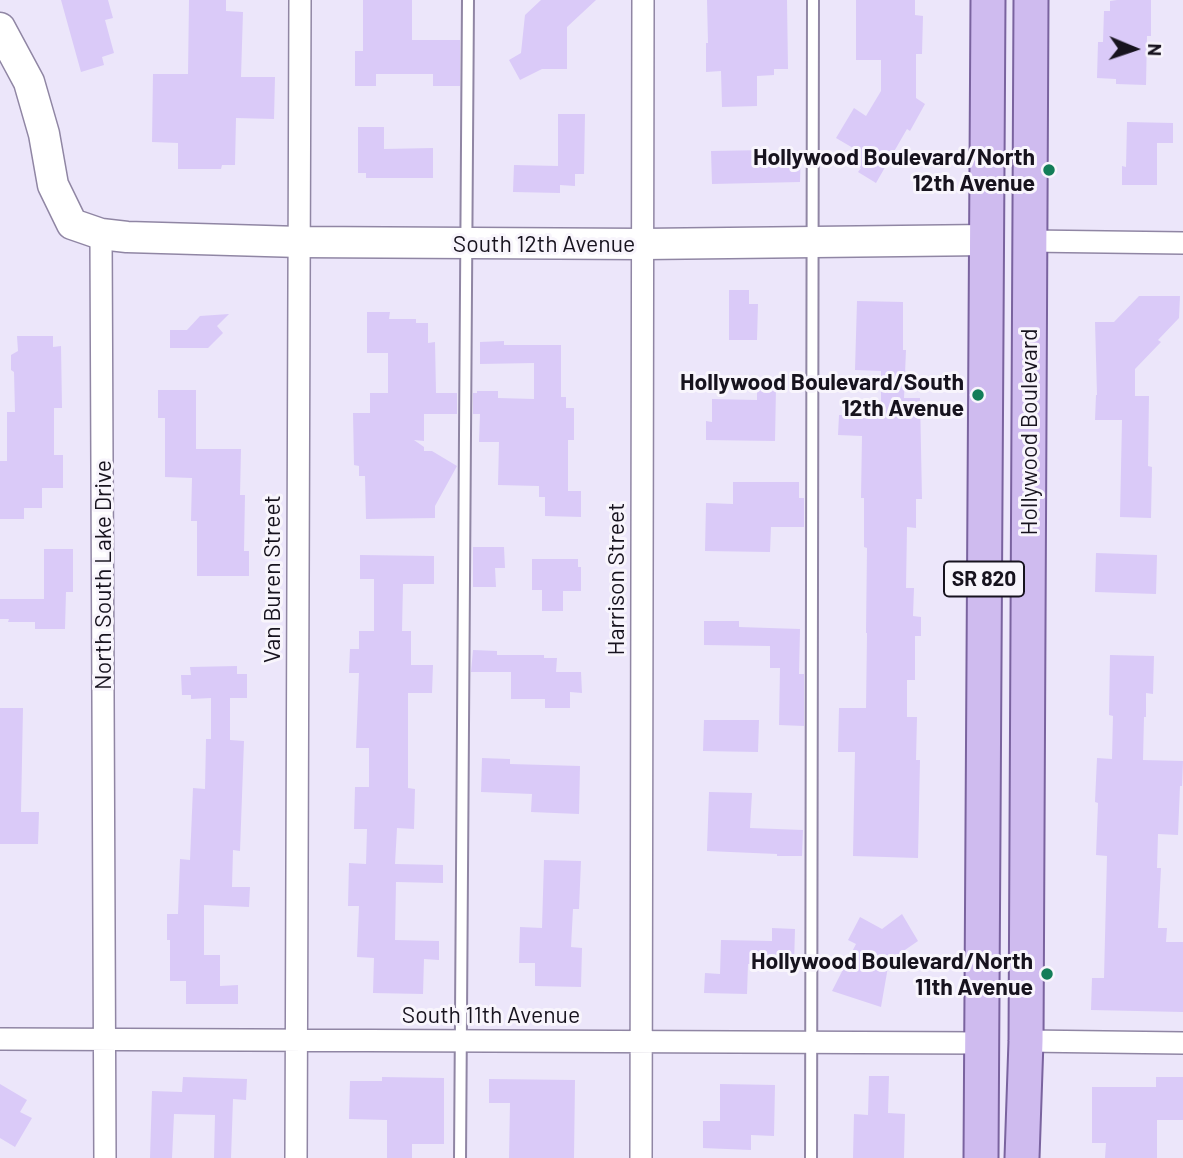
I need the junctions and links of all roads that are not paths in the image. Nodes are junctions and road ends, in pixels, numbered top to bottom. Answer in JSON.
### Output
{"nodes":[{"id":1,"x":300,"y":0,"type":"edge"},
{"id":2,"x":468,"y":0,"type":"edge"},
{"id":3,"x":643,"y":0,"type":"edge"},
{"id":4,"x":813,"y":0,"type":"edge"},
{"id":5,"x":988,"y":0,"type":"edge"},
{"id":6,"x":1031,"y":0,"type":"edge"},
{"id":7,"x":0,"y":28,"type":"edge"},
{"id":8,"x":102,"y":234,"type":"junction"},
{"id":9,"x":987,"y":240,"type":"junction"},
{"id":10,"x":300,"y":242,"type":"junction"},
{"id":11,"x":813,"y":242,"type":"junction"},
{"id":12,"x":1029,"y":242,"type":"junction"},
{"id":13,"x":466,"y":243,"type":"junction"},
{"id":14,"x":1183,"y":243,"type":"edge"},
{"id":15,"x":643,"y":244,"type":"junction"},
{"id":16,"x":982,"y":906,"type":"junction"},
{"id":17,"x":0,"y":1039,"type":"edge"},
{"id":18,"x":106,"y":1040,"type":"junction"},
{"id":19,"x":297,"y":1040,"type":"junction"},
{"id":20,"x":460,"y":1041,"type":"junction"},
{"id":21,"x":1026,"y":1041,"type":"junction"},
{"id":22,"x":642,"y":1042,"type":"junction"},
{"id":23,"x":811,"y":1042,"type":"junction"},
{"id":24,"x":981,"y":1043,"type":"junction"},
{"id":25,"x":1183,"y":1044,"type":"edge"},
{"id":26,"x":1022,"y":1146,"type":"edge"},
{"id":27,"x":105,"y":1158,"type":"edge"},
{"id":28,"x":296,"y":1158,"type":"edge"},
{"id":29,"x":460,"y":1158,"type":"edge"},
{"id":30,"x":641,"y":1158,"type":"edge"},
{"id":31,"x":811,"y":1158,"type":"edge"},
{"id":32,"x":981,"y":1158,"type":"edge"}],
"edges":[{"from":1,"to":10,"type":"street","name":"Van Buren Street"},
{"from":2,"to":13,"type":"lane"},
{"from":3,"to":15,"type":"street","name":"Harrison Street"},
{"from":4,"to":11,"type":"lane"},
{"from":5,"to":9,"type":"main road","name":"Hollywood Boulevard","number":"SR 820"},
{"from":6,"to":12,"type":"main road","name":"Hollywood Boulevard","number":"SR 820"},
{"from":7,"to":8,"type":"street"},
{"from":8,"to":10,"type":"street","name":"South 12th Avenue"},
{"from":8,"to":18,"type":"street","name":"North South Lake Drive"},
{"from":9,"to":11,"type":"street","name":"South 12th Avenue"},
{"from":9,"to":16,"type":"main road","name":"Hollywood Boulevard","number":"SR 820"},
{"from":10,"to":13,"type":"street","name":"South 12th Avenue"},
{"from":10,"to":19,"type":"street","name":"Van Buren Street"},
{"from":11,"to":15,"type":"street","name":"South 12th Avenue"},
{"from":11,"to":23,"type":"lane"},
{"from":12,"to":14,"type":"street"},
{"from":12,"to":21,"type":"main road","name":"Hollywood Boulevard","number":"SR 820"},
{"from":13,"to":15,"type":"street","name":"South 12th Avenue"},
{"from":13,"to":20,"type":"lane"},
{"from":15,"to":22,"type":"street","name":"Harrison Street"},
{"from":16,"to":21,"type":"main road"},
{"from":16,"to":24,"type":"main road","name":"Hollywood Boulevard","number":"SR 820"},
{"from":17,"to":18,"type":"street","name":"South 11th Avenue"},
{"from":18,"to":19,"type":"street","name":"South 11th Avenue"},
{"from":18,"to":27,"type":"street","name":"North South Lake Drive"},
{"from":19,"to":20,"type":"street","name":"South 11th Avenue"},
{"from":19,"to":28,"type":"street","name":"Van Buren Street"},
{"from":20,"to":22,"type":"street","name":"South 11th Avenue"},
{"from":20,"to":29,"type":"lane"},
{"from":21,"to":25,"type":"street"},
{"from":21,"to":26,"type":"main road","name":"Hollywood Boulevard","number":"SR 820"},
{"from":22,"to":23,"type":"street","name":"South 11th Avenue"},
{"from":22,"to":30,"type":"street","name":"Harrison Street"},
{"from":23,"to":24,"type":"street","name":"South 11th Avenue"},
{"from":23,"to":31,"type":"lane"},
{"from":24,"to":26,"type":"main road"},
{"from":24,"to":32,"type":"main road","name":"Hollywood Boulevard","number":"SR 820"}]}
